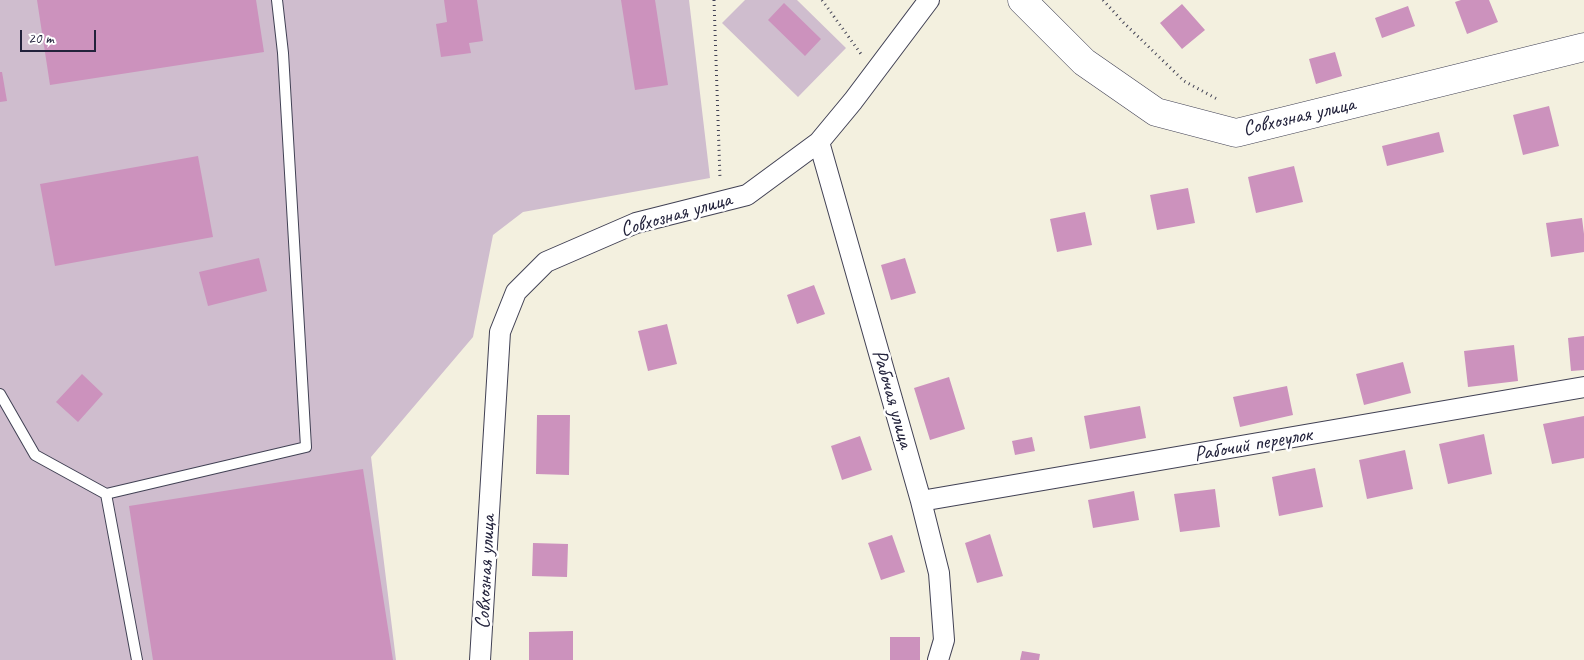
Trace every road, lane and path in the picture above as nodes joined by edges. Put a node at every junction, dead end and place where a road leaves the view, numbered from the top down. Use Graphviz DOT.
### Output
graph roads {
  1 [pos="277,0"];
  2 [pos="714,0"];
  3 [pos="822,0"];
  4 [pos="929,0"];
  5 [pos="1022,0"];
  6 [pos="1103,0"];
  7 [pos="1584,47"];
  8 [pos="874,72"];
  9 [pos="1222,102"];
  10 [pos="819,142"];
  11 [pos="714,204"];
  12 [pos="1584,387"];
  13 [pos="0,394"];
  14 [pos="106,494"];
  15 [pos="921,501"];
  16 [pos="137,660"];
  17 [pos="480,660"];
  18 [pos="938,660"];
  1 -- 14 [label="lane"];
  2 -- 11 [label="path"];
  3 -- 8 [label="path"];
  4 -- 8 [label="street, Совхозная улица"];
  5 -- 7 [label="street, Совхозная улица"];
  6 -- 9 [label="path"];
  8 -- 10 [label="street, Совхозная улица"];
  10 -- 11 [label="street, Совхозная улица"];
  10 -- 15 [label="street, Рабочая улица"];
  11 -- 17 [label="street, Совхозная улица"];
  12 -- 15 [label="street, Рабочий переулок"];
  13 -- 14 [label="lane"];
  14 -- 16 [label="lane"];
  15 -- 18 [label="street, Рабочая улица"];
}
